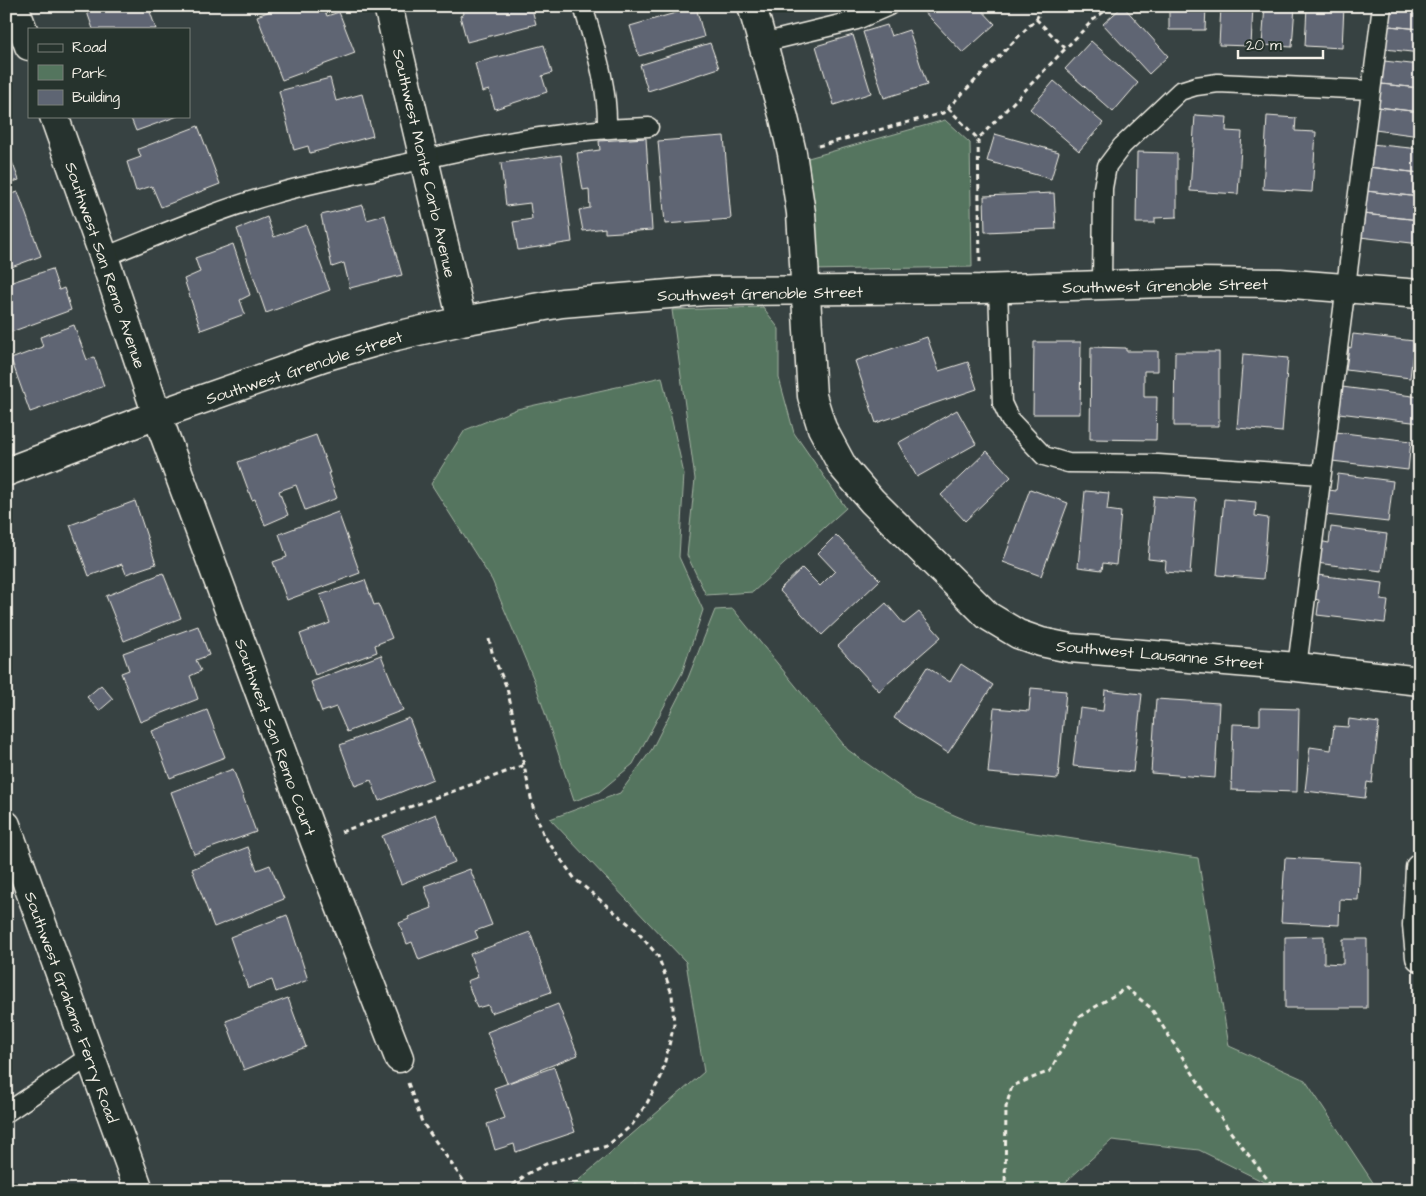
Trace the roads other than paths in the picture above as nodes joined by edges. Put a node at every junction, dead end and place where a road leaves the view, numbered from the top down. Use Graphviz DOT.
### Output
graph roads {
  1 [pos="14,6"];
  2 [pos="388,6"];
  3 [pos="583,6"];
  4 [pos="752,6"];
  5 [pos="889,6"];
  6 [pos="1382,6"];
  7 [pos="28,43"];
  8 [pos="762,43"];
  9 [pos="1371,90"];
  10 [pos="55,118"];
  11 [pos="648,127"];
  12 [pos="607,128"];
  13 [pos="425,158"];
  14 [pos="104,257"];
  15 [pos="1102,285"];
  16 [pos="1346,287"];
  17 [pos="989,288"];
  18 [pos="805,291"];
  19 [pos="1420,294"];
  20 [pos="462,321"];
  21 [pos="157,415"];
  22 [pos="6,472"];
  23 [pos="1321,475"];
  24 [pos="1297,667"];
  25 [pos="1420,681"];
  26 [pos="6,825"];
  27 [pos="1420,868"];
  28 [pos="1420,957"];
  29 [pos="90,1056"];
  30 [pos="399,1058"];
  31 [pos="6,1113"];
  32 [pos="139,1190"];
  1 -- 7 [label="street"];
  2 -- 13 [label="street, Southwest Monte Carlo Avenue"];
  3 -- 12 [label="lane"];
  4 -- 8 [label="street, Southwest Lausanne Street"];
  5 -- 8 [label="lane"];
  6 -- 9 [label="lane"];
  8 -- 18 [label="street, Southwest Lausanne Street"];
  9 -- 15 [label="lane"];
  9 -- 16 [label="lane"];
  10 -- 14 [label="street, Southwest San Remo Avenue"];
  11 -- 12 [label="lane"];
  12 -- 13 [label="lane"];
  13 -- 14 [label="lane"];
  13 -- 20 [label="street, Southwest Monte Carlo Avenue"];
  14 -- 21 [label="street, Southwest San Remo Avenue"];
  15 -- 16 [label="street, Southwest Grenoble Street"];
  15 -- 17 [label="street, Southwest Grenoble Street"];
  16 -- 19 [label="street, Southwest Grenoble Street"];
  16 -- 23 [label="lane"];
  17 -- 18 [label="street, Southwest Grenoble Street"];
  17 -- 23 [label="lane"];
  18 -- 20 [label="street, Southwest Grenoble Street"];
  18 -- 24 [label="street, Southwest Lausanne Street"];
  20 -- 21 [label="street, Southwest Grenoble Street"];
  21 -- 22 [label="street, Southwest Grenoble Street"];
  21 -- 30 [label="street, Southwest San Remo Court"];
  23 -- 24 [label="lane"];
  24 -- 25 [label="street, Southwest Lausanne Street"];
  26 -- 29 [label="street, Southwest Grahams Ferry Road"];
  27 -- 28 [label="street"];
  29 -- 31 [label="lane"];
  29 -- 32 [label="street, Southwest Grahams Ferry Road"];
}
